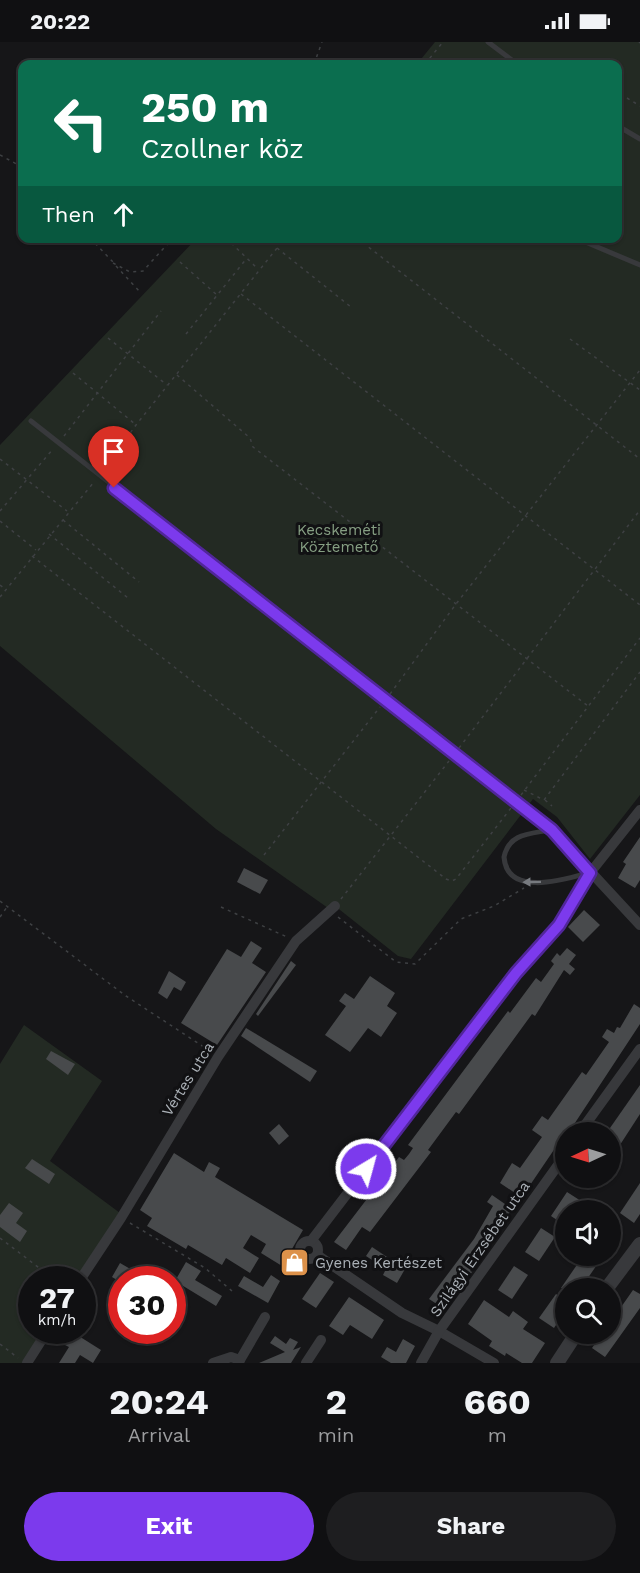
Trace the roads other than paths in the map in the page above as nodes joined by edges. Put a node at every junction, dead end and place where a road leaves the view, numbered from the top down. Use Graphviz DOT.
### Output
graph roads {
  1 [pos="488,42"];
  2 [pos="512,60"];
  3 [pos="622,129"];
  4 [pos="640,140"];
  5 [pos="588,243"];
  6 [pos="640,265"];
  7 [pos="31,421"];
  8 [pos="526,810"];
  9 [pos="640,810"];
  10 [pos="552,830"];
  11 [pos="590,873"];
  12 [pos="335,906"];
  13 [pos="640,926"];
  14 [pos="640,1049"];
  15 [pos="587,1122"];
  16 [pos="555,1169"];
  17 [pos="311,1241"];
  18 [pos="640,1244"];
  19 [pos="317,1255"];
  20 [pos="89,1266"];
  21 [pos="614,1278"];
  22 [pos="265,1317"];
  23 [pos="440,1331"];
  24 [pos="321,1340"];
  25 [pos="39,1344"];
  26 [pos="569,1344"];
  27 [pos="487,1361"];
  28 [pos="240,1362"];
  29 [pos="26,1363"];
  30 [pos="213,1363"];
  31 [pos="306,1363"];
  32 [pos="421,1363"];
  33 [pos="557,1363"];
  1 -- 2 [label="lane"];
  3 -- 4 [label="lane"];
  5 -- 6 [label="lane"];
  7 -- 8 [label="lane"];
  8 -- 10 [label="street"];
  9 -- 11 [label="street"];
  10 -- 11 [label="street"];
  11 -- 10 [label="lane, one-way"];
  11 -- 13 [label="street"];
  11 -- 17 [label="street"];
  12 -- 20 [label="street, Vértes utca"];
  14 -- 15 [label="street"];
  16 -- 23 [label="street, Szilágyi Erzsébet utca"];
  17 -- 19 [label="street"];
  17 -- 19 [label="street"];
  18 -- 21 [label="street"];
  19 -- 23 [label="street"];
  22 -- 28 [label="street"];
  23 -- 27 [label="street"];
  23 -- 32 [label="street, Szilágyi Erzsébet utca"];
  24 -- 31 [label="street"];
  25 -- 29 [label="street"];
  26 -- 33 [label="street"];
  28 -- 30 [label="street"];
}
